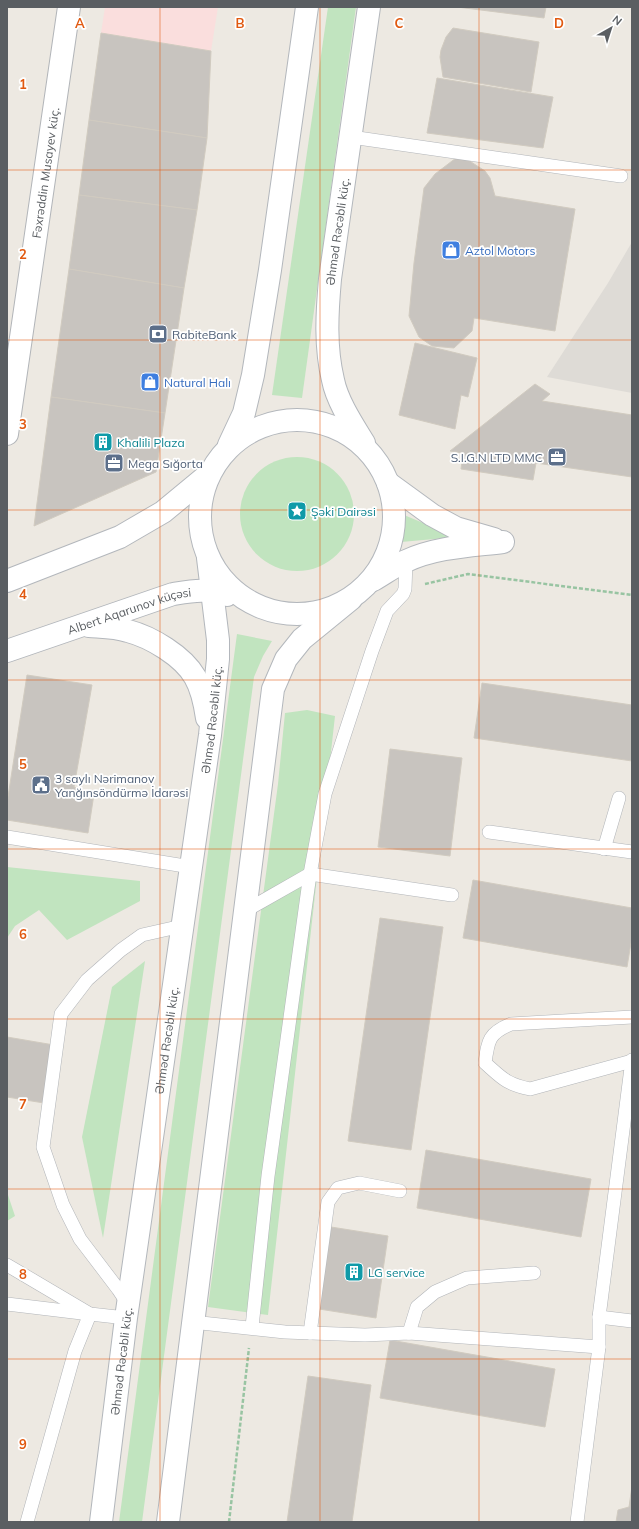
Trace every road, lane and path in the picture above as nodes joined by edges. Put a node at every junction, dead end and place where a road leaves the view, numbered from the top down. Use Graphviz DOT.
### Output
graph roads {
  1 [pos="69,7"];
  2 [pos="307,7"];
  3 [pos="369,7"];
  4 [pos="351,137"];
  5 [pos="621,176"];
  6 [pos="7,434"];
  7 [pos="228,448"];
  8 [pos="367,450"];
  9 [pos="209,474"];
  10 [pos="388,483"];
  11 [pos="208,558"];
  12 [pos="406,561"];
  13 [pos="7,581"];
  14 [pos="371,581"];
  15 [pos="213,591"];
  16 [pos="403,594"];
  17 [pos="632,595"];
  18 [pos="351,599"];
  19 [pos="252,604"];
  20 [pos="80,626"];
  21 [pos="7,651"];
  22 [pos="210,735"];
  23 [pos="619,798"];
  24 [pos="489,832"];
  25 [pos="7,837"];
  26 [pos="604,849"];
  27 [pos="632,852"];
  28 [pos="191,867"];
  29 [pos="310,874"];
  30 [pos="452,895"];
  31 [pos="245,911"];
  32 [pos="182,926"];
  33 [pos="632,1017"];
  34 [pos="632,1060"];
  35 [pos="400,1191"];
  36 [pos="7,1265"];
  37 [pos="534,1273"];
  38 [pos="7,1304"];
  39 [pos="127,1312"];
  40 [pos="90,1314"];
  41 [pos="599,1317"];
  42 [pos="632,1321"];
  43 [pos="192,1322"];
  44 [pos="252,1328"];
  45 [pos="310,1333"];
  46 [pos="409,1333"];
  47 [pos="599,1347"];
  48 [pos="27,1522"];
  49 [pos="101,1522"];
  50 [pos="168,1522"];
  51 [pos="229,1522"];
  52 [pos="577,1522"];
  1 -- 6 [label="main road, Fəxrəddin Musayev küç."];
  2 -- 7 [label="main road"];
  3 -- 4 [label="main road, Əhməd Rəcəbli küç."];
  4 -- 5 [label="lane"];
  4 -- 8 [label="main road, Əhməd Rəcəbli küç."];
  7 -- 8 [label="main road"];
  7 -- 9 [label="main road"];
  8 -- 10 [label="main road"];
  9 -- 11 [label="main road"];
  9 -- 13 [label="main road"];
  10 -- 12 [label="main road"];
  10 -- 14 [label="main road"];
  11 -- 15 [label="main road, Əhməd Rəcəbli küç."];
  11 -- 19 [label="main road"];
  12 -- 14 [label="main road"];
  12 -- 16 [label="lane"];
  14 -- 18 [label="main road"];
  15 -- 19 [label="main road, Albert Aqarunov küçəsi"];
  15 -- 20 [label="main road, Albert Aqarunov küçəsi"];
  15 -- 22 [label="main road, Əhməd Rəcəbli küç."];
  16 -- 17 [label="path"];
  16 -- 29 [label="lane"];
  18 -- 19 [label="main road"];
  18 -- 31 [label="main road"];
  20 -- 21 [label="main road, Albert Aqarunov küçəsi"];
  20 -- 22 [label="main road"];
  22 -- 28 [label="main road, Əhməd Rəcəbli küç."];
  23 -- 26 [label="lane"];
  24 -- 26 [label="lane"];
  25 -- 28 [label="lane"];
  26 -- 27 [label="lane"];
  28 -- 32 [label="main road, Əhməd Rəcəbli küç."];
  29 -- 30 [label="lane"];
  29 -- 31 [label="lane"];
  29 -- 44 [label="lane"];
  31 -- 43 [label="main road"];
  32 -- 39 [label="main road, Əhməd Rəcəbli küç."];
  32 -- 39 [label="lane"];
  33 -- 34 [label="lane"];
  34 -- 41 [label="lane"];
  35 -- 45 [label="lane"];
  36 -- 40 [label="lane"];
  37 -- 46 [label="lane"];
  38 -- 40 [label="lane"];
  39 -- 40 [label="lane"];
  39 -- 49 [label="main road, Əhməd Rəcəbli küç."];
  40 -- 48 [label="lane"];
  41 -- 42 [label="lane"];
  41 -- 47 [label="lane"];
  43 -- 44 [label="lane"];
  43 -- 50 [label="main road"];
  44 -- 45 [label="lane"];
  44 -- 51 [label="path"];
  45 -- 46 [label="lane"];
  46 -- 47 [label="lane"];
  47 -- 52 [label="lane"];
}
